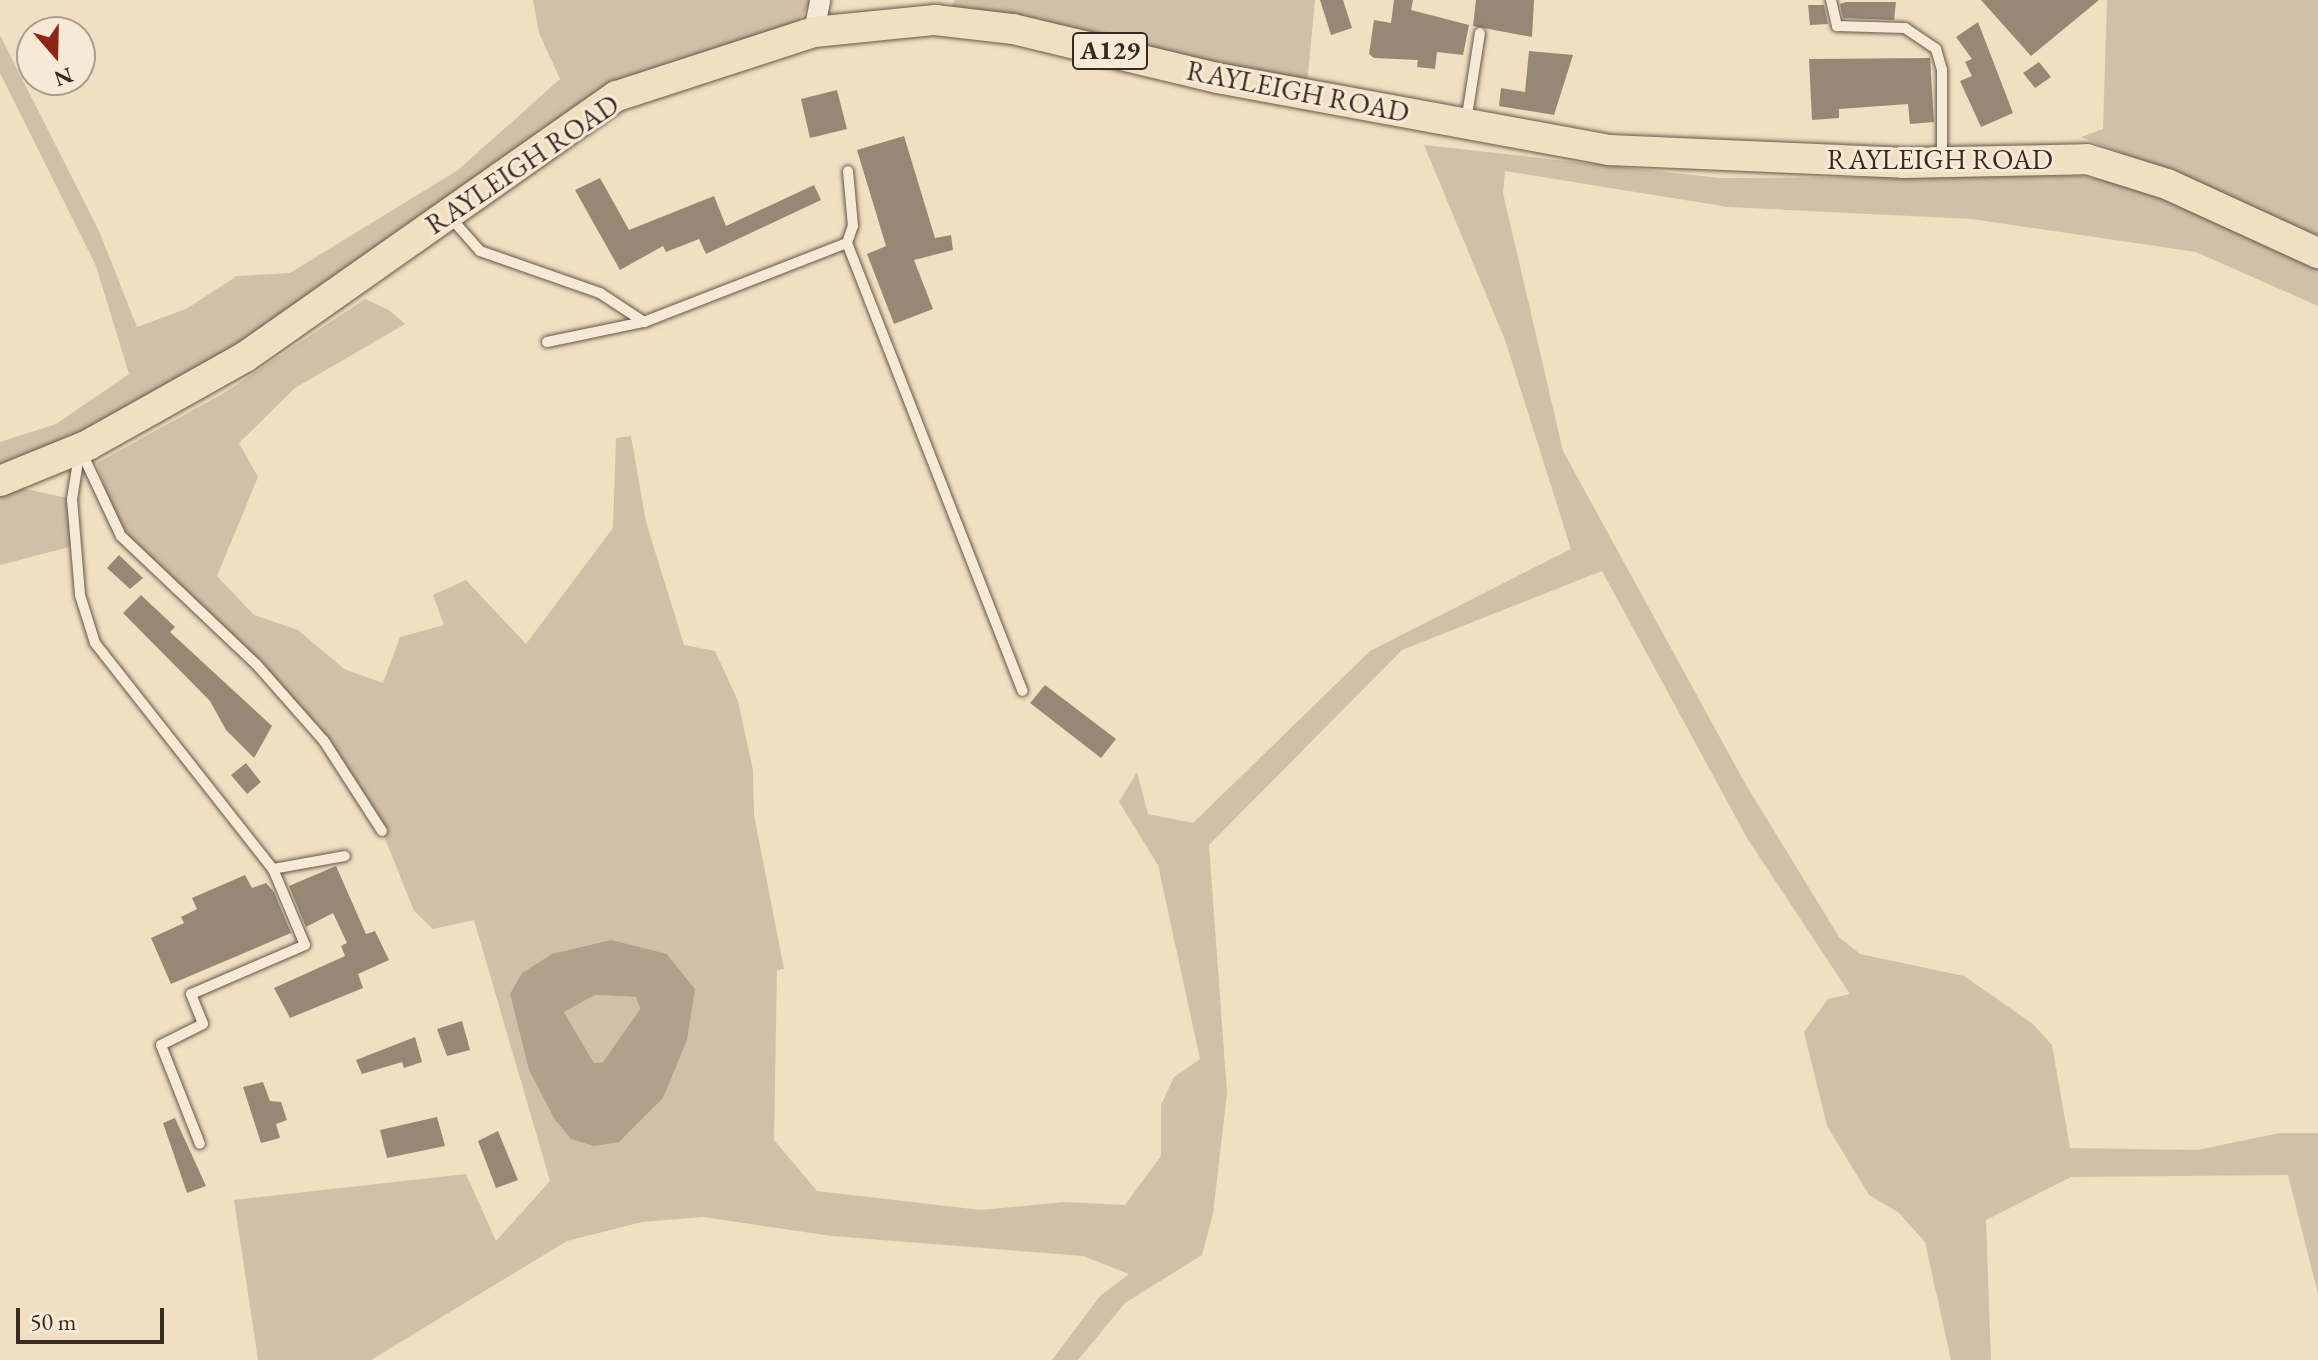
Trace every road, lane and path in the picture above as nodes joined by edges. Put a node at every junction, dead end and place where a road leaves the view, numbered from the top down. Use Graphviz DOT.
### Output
graph roads {
  1 [pos="820,0"];
  2 [pos="1831,0"];
  3 [pos="814,32"];
  4 [pos="1480,33"];
  5 [pos="1466,124"];
  6 [pos="1942,162"];
  7 [pos="848,171"];
  8 [pos="447,213"];
  9 [pos="847,243"];
  10 [pos="2318,253"];
  11 [pos="644,322"];
  12 [pos="547,342"];
  13 [pos="80,449"];
  14 [pos="0,481"];
  15 [pos="1023,691"];
  16 [pos="382,831"];
  17 [pos="345,856"];
  18 [pos="273,869"];
  19 [pos="200,1144"];
  1 -- 3 [label="street"];
  2 -- 6 [label="lane"];
  3 -- 5 [label="main road, RAYLEIGH ROAD / A129"];
  3 -- 8 [label="main road, RAYLEIGH ROAD / A129"];
  4 -- 5 [label="lane"];
  5 -- 6 [label="main road, RAYLEIGH ROAD / A129"];
  6 -- 10 [label="main road, RAYLEIGH ROAD / A129"];
  7 -- 9 [label="lane"];
  8 -- 11 [label="lane"];
  8 -- 13 [label="main road, RAYLEIGH ROAD / A129"];
  9 -- 11 [label="lane"];
  9 -- 15 [label="lane"];
  11 -- 12 [label="lane"];
  13 -- 14 [label="main road, RAYLEIGH ROAD / A129"];
  13 -- 16 [label="lane"];
  13 -- 18 [label="lane"];
  17 -- 18 [label="lane"];
  18 -- 19 [label="lane"];
}
